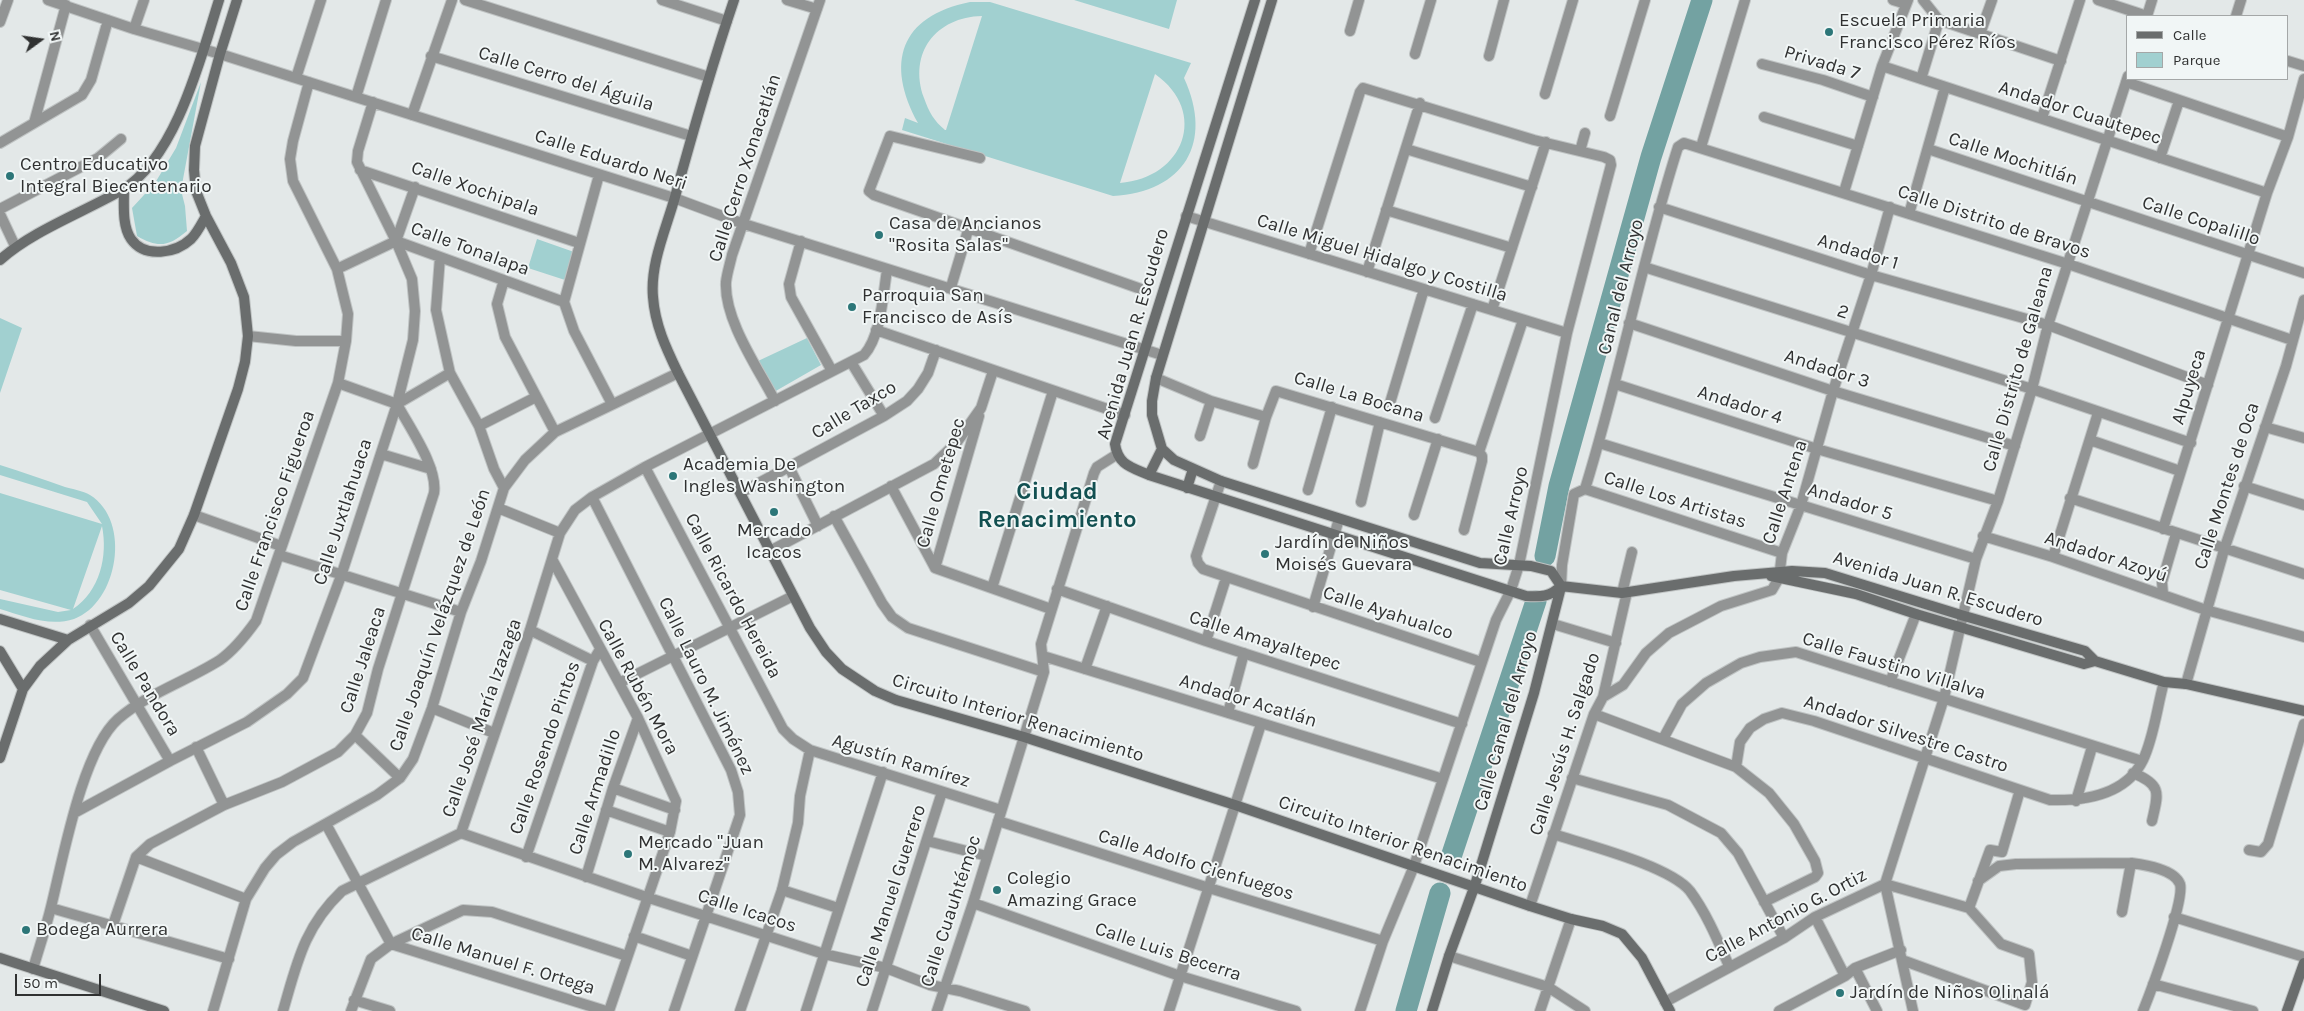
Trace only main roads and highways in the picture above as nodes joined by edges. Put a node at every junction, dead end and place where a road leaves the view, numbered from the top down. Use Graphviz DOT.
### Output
graph roads {
  1 [pos="219,0"];
  2 [pos="237,0"];
  3 [pos="734,0"];
  4 [pos="1255,0"];
  5 [pos="1272,0"];
  6 [pos="1244,32"];
  7 [pos="1260,37"];
  8 [pos="1207,149"];
  9 [pos="1223,156"];
  10 [pos="124,189"];
  11 [pos="206,216"];
  12 [pos="0,260"];
  13 [pos="1162,449"];
  14 [pos="1193,469"];
  15 [pos="1149,475"];
  16 [pos="1187,488"];
  17 [pos="1780,575"];
  18 [pos="1561,586"];
  19 [pos="0,619"];
  20 [pos="68,640"];
  21 [pos="0,651"];
  22 [pos="2095,661"];
  23 [pos="23,689"];
  24 [pos="2304,711"];
  25 [pos="0,758"];
  26 [pos="1475,885"];
  27 [pos="0,958"];
  28 [pos="2304,963"];
  29 [pos="1667,1006"];
  30 [pos="164,1011"];
  31 [pos="1432,1011"];
  32 [pos="2287,1011"];
  1 -- 10 [label="main road"];
  2 -- 11 [label="main road"];
  3 -- 26 [label="main road, Circuito Interior Renacimiento"];
  4 -- 6 [label="main road, Avenida Juan R. Escudero"];
  5 -- 7 [label="main road, Avenida Juan R. Escudero"];
  6 -- 7 [label="main road"];
  6 -- 8 [label="main road, Avenida Juan R. Escudero"];
  7 -- 9 [label="main road, Avenida Juan R. Escudero"];
  8 -- 9 [label="main road"];
  8 -- 15 [label="main road, Avenida Juan R. Escudero"];
  9 -- 13 [label="main road, Avenida Juan R. Escudero"];
  10 -- 11 [label="main road"];
  10 -- 12 [label="main road"];
  11 -- 20 [label="main road"];
  13 -- 14 [label="main road"];
  13 -- 15 [label="main road"];
  14 -- 16 [label="main road"];
  14 -- 18 [label="main road"];
  15 -- 16 [label="main road, Avenida Juan R. Escudero"];
  16 -- 18 [label="main road, Avenida Juan R. Escudero"];
  17 -- 18 [label="main road, Avenida Juan R. Escudero"];
  17 -- 22 [label="main road, Avenida Juan R. Escudero"];
  17 -- 22 [label="main road, Avenida Juan R. Escudero"];
  18 -- 26 [label="main road, Calle Canal del Arroyo"];
  19 -- 20 [label="main road"];
  20 -- 23 [label="main road"];
  21 -- 23 [label="main road"];
  22 -- 24 [label="main road, Avenida Juan R. Escudero"];
  23 -- 25 [label="main road"];
  26 -- 29 [label="main road, Circuito Interior Renacimiento"];
  26 -- 31 [label="main road, Calle Canal del Arroyo"];
  27 -- 30 [label="main road"];
  28 -- 32 [label="main road"];
}
